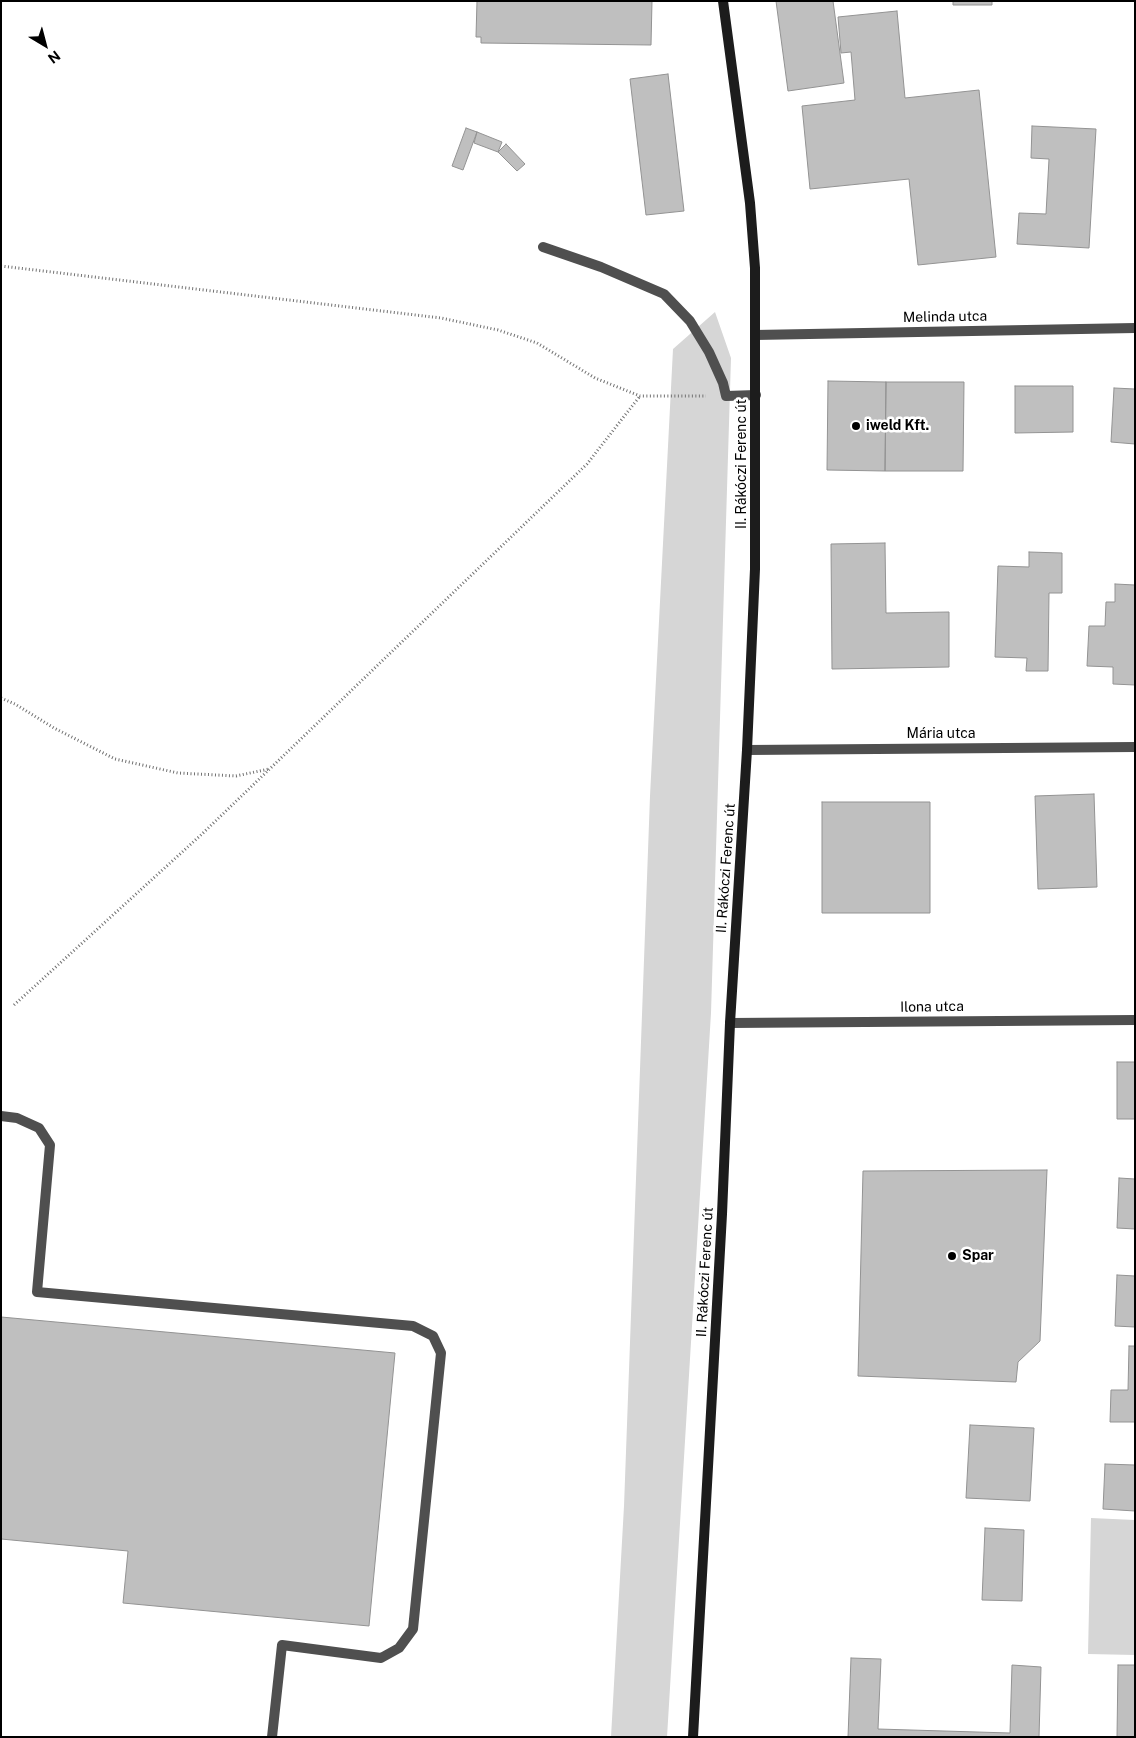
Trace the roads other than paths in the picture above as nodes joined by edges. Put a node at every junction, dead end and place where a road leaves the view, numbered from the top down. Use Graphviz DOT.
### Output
graph roads {
  1 [pos="723,1"];
  2 [pos="543,247"];
  3 [pos="1135,328"];
  4 [pos="755,334"];
  5 [pos="756,395"];
  6 [pos="1135,748"];
  7 [pos="747,750"];
  8 [pos="1135,1020"];
  9 [pos="730,1023"];
  10 [pos="1,1116"];
  11 [pos="272,1737"];
  12 [pos="693,1737"];
  1 -- 4 [label="main road, II. Rákóczi Ferenc út"];
  2 -- 5 [label="street"];
  3 -- 4 [label="street, Melinda utca"];
  4 -- 5 [label="main road, II. Rákóczi Ferenc út"];
  5 -- 7 [label="main road, II. Rákóczi Ferenc út"];
  6 -- 7 [label="street, Mária utca"];
  7 -- 9 [label="main road, II. Rákóczi Ferenc út"];
  8 -- 9 [label="street, Ilona utca"];
  9 -- 12 [label="main road, II. Rákóczi Ferenc út"];
  10 -- 11 [label="street"];
}
